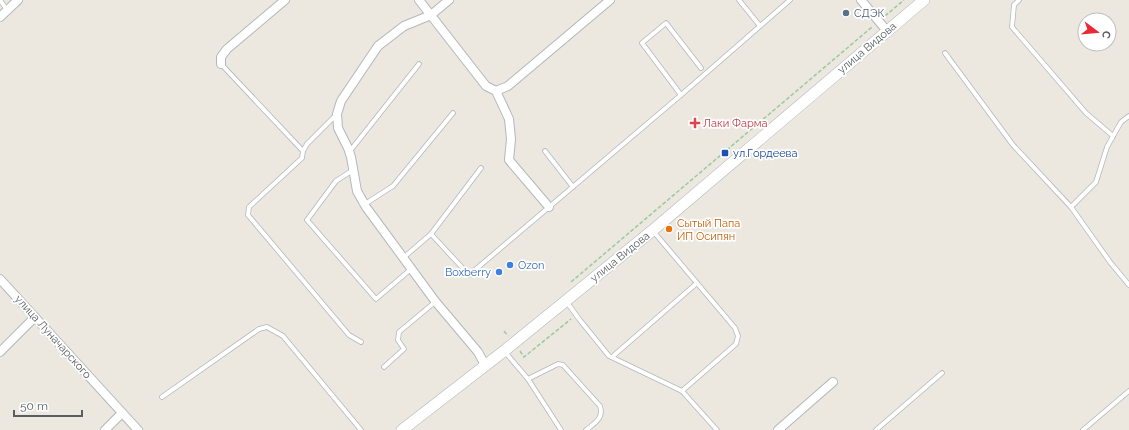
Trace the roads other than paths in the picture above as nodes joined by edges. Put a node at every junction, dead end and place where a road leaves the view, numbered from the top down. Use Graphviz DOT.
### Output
graph roads {
  1 [pos="0,0"];
  2 [pos="18,0"];
  3 [pos="285,0"];
  4 [pos="419,0"];
  5 [pos="449,0"];
  6 [pos="610,0"];
  7 [pos="739,0"];
  8 [pos="790,0"];
  9 [pos="861,0"];
  10 [pos="924,0"];
  11 [pos="1019,0"];
  12 [pos="8,10"];
  13 [pos="431,15"];
  14 [pos="0,17"];
  15 [pos="760,26"];
  16 [pos="887,31"];
  17 [pos="945,53"];
  18 [pos="221,64"];
  19 [pos="419,64"];
  20 [pos="701,68"];
  21 [pos="496,91"];
  22 [pos="681,95"];
  23 [pos="453,113"];
  24 [pos="336,114"];
  25 [pos="1129,116"];
  26 [pos="1113,136"];
  27 [pos="303,151"];
  28 [pos="349,151"];
  29 [pos="545,151"];
  30 [pos="481,168"];
  31 [pos="353,170"];
  32 [pos="573,187"];
  33 [pos="364,205"];
  34 [pos="549,207"];
  35 [pos="1071,207"];
  36 [pos="653,230"];
  37 [pos="431,234"];
  38 [pos="403,258"];
  39 [pos="411,269"];
  40 [pos="0,279"];
  41 [pos="697,282"];
  42 [pos="1129,285"];
  43 [pos="435,301"];
  44 [pos="566,301"];
  45 [pos="35,317"];
  46 [pos="360,342"];
  47 [pos="504,351"];
  48 [pos="0,352"];
  49 [pos="612,357"];
  50 [pos="485,365"];
  51 [pos="384,367"];
  52 [pos="942,373"];
  53 [pos="528,379"];
  54 [pos="833,382"];
  55 [pos="682,391"];
  56 [pos="1129,391"];
  57 [pos="162,397"];
  58 [pos="122,413"];
  59 [pos="105,430"];
  60 [pos="138,430"];
  61 [pos="362,430"];
  62 [pos="402,430"];
  63 [pos="561,430"];
  64 [pos="586,430"];
  65 [pos="716,430"];
  66 [pos="778,430"];
  67 [pos="876,430"];
  68 [pos="1083,430"];
  1 -- 12 [label="lane"];
  2 -- 12 [label="street"];
  3 -- 18 [label="street"];
  4 -- 13 [label="street"];
  5 -- 13 [label="street"];
  6 -- 21 [label="street"];
  7 -- 15 [label="lane"];
  8 -- 15 [label="lane"];
  9 -- 16 [label="street"];
  10 -- 16 [label="street, улица Видова"];
  11 -- 26 [label="lane"];
  12 -- 14 [label="street"];
  13 -- 21 [label="street"];
  13 -- 24 [label="street"];
  15 -- 22 [label="lane"];
  16 -- 36 [label="street, улица Видова"];
  17 -- 35 [label="lane"];
  18 -- 27 [label="lane"];
  19 -- 28 [label="lane"];
  20 -- 22 [label="lane"];
  21 -- 34 [label="street"];
  22 -- 32 [label="lane"];
  23 -- 33 [label="lane"];
  24 -- 27 [label="lane"];
  24 -- 28 [label="street"];
  25 -- 26 [label="lane"];
  26 -- 35 [label="lane"];
  27 -- 46 [label="lane"];
  28 -- 31 [label="street"];
  29 -- 32 [label="lane"];
  30 -- 37 [label="lane"];
  31 -- 33 [label="street"];
  31 -- 39 [label="lane"];
  32 -- 34 [label="lane"];
  33 -- 38 [label="street"];
  34 -- 37 [label="lane"];
  35 -- 42 [label="lane"];
  36 -- 41 [label="lane"];
  36 -- 44 [label="street, улица Видова"];
  37 -- 38 [label="lane"];
  38 -- 39 [label="street"];
  39 -- 43 [label="street"];
  40 -- 45 [label="street, улица Луначарского"];
  41 -- 49 [label="lane"];
  41 -- 55 [label="lane"];
  43 -- 50 [label="street"];
  43 -- 51 [label="lane"];
  44 -- 47 [label="street, улица Видова"];
  44 -- 49 [label="lane"];
  45 -- 48 [label="street"];
  45 -- 58 [label="street, улица Луначарского"];
  47 -- 50 [label="street, улица Видова"];
  47 -- 53 [label="lane"];
  49 -- 55 [label="lane"];
  50 -- 62 [label="street, улица Видова"];
  52 -- 67 [label="lane"];
  53 -- 63 [label="lane"];
  53 -- 64 [label="lane"];
  54 -- 66 [label="street"];
  55 -- 65 [label="lane"];
  56 -- 68 [label="lane"];
  57 -- 61 [label="lane"];
  58 -- 59 [label="street"];
  58 -- 60 [label="street, улица Луначарского"];
}
